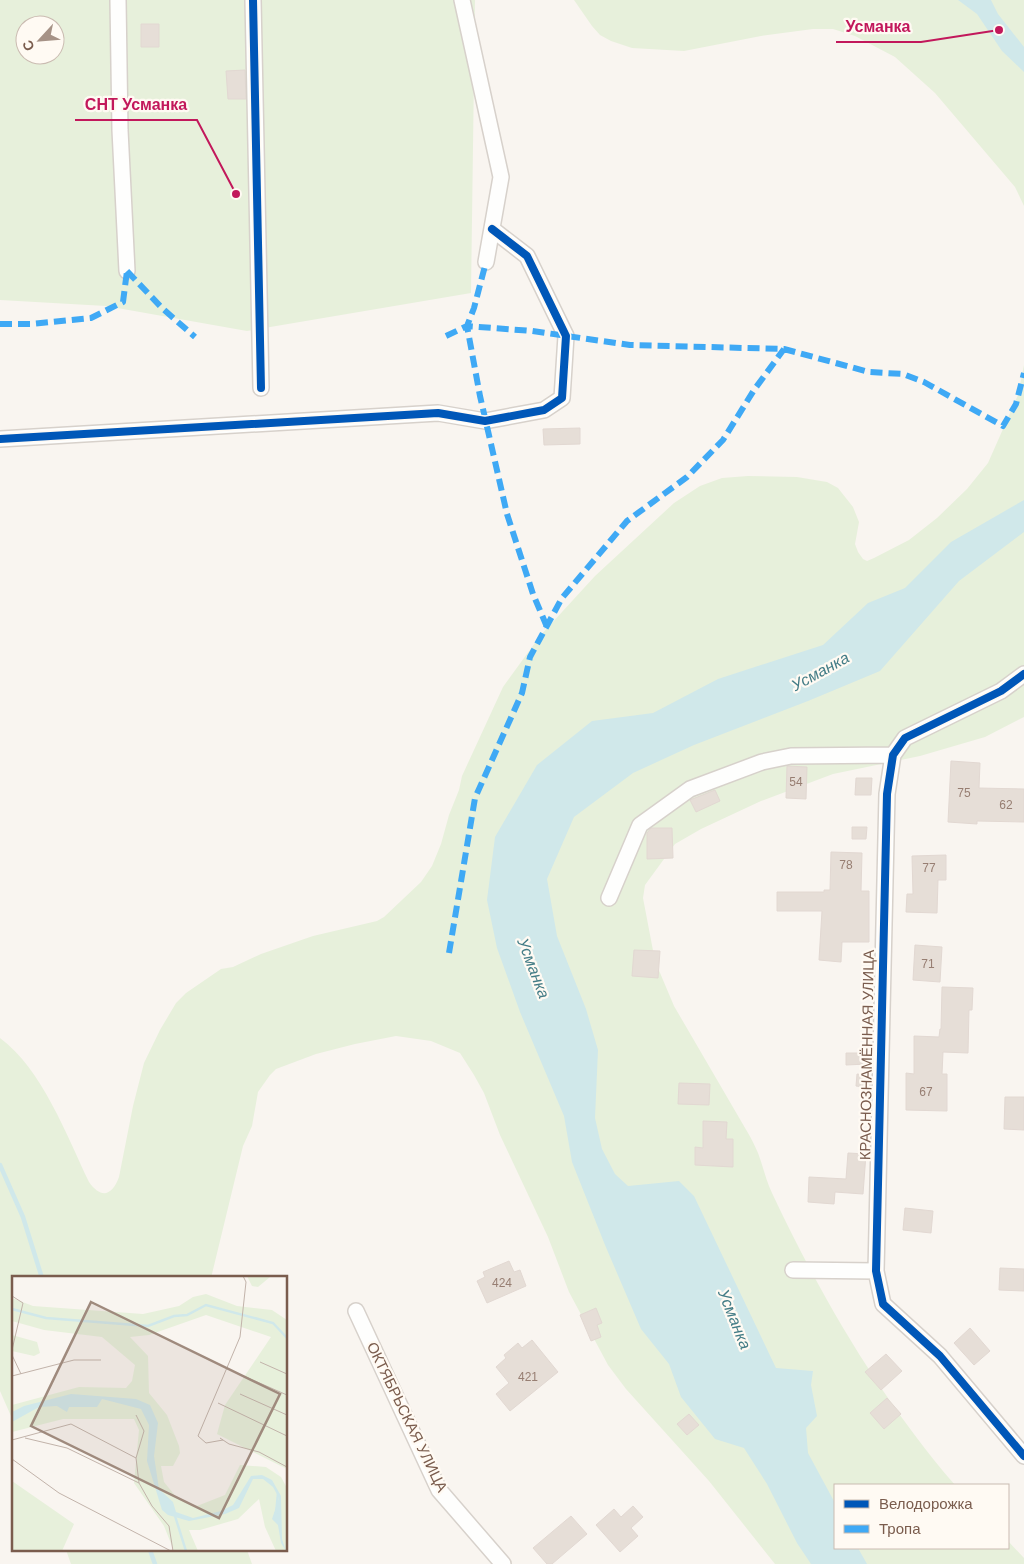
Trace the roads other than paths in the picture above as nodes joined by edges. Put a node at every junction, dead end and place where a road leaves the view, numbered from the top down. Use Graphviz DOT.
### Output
graph roads {
  1 [pos="118,0"];
  2 [pos="253,0"];
  3 [pos="462,0"];
  4 [pos="492,228"];
  5 [pos="486,262"];
  6 [pos="127,271"];
  7 [pos="261,388"];
  8 [pos="0,439"];
  9 [pos="1024,674"];
  10 [pos="893,755"];
  11 [pos="610,898"];
  12 [pos="793,1270"];
  13 [pos="876,1271"];
  14 [pos="356,1311"];
  15 [pos="1024,1456"];
  16 [pos="503,1564"];
  1 -- 6 [label="street"];
  2 -- 7 [label="street"];
  3 -- 4 [label="street"];
  4 -- 5 [label="street"];
  4 -- 8 [label="street"];
  9 -- 10 [label="street"];
  10 -- 11 [label="street"];
  10 -- 13 [label="street, КРАСНОЗНАМЁННАЯ УЛИЦА"];
  12 -- 13 [label="street"];
  13 -- 15 [label="street, КРАСНОЗНАМЁННАЯ УЛИЦА"];
  14 -- 16 [label="street, ОКТЯБРЬСКАЯ УЛИЦА"];
}
